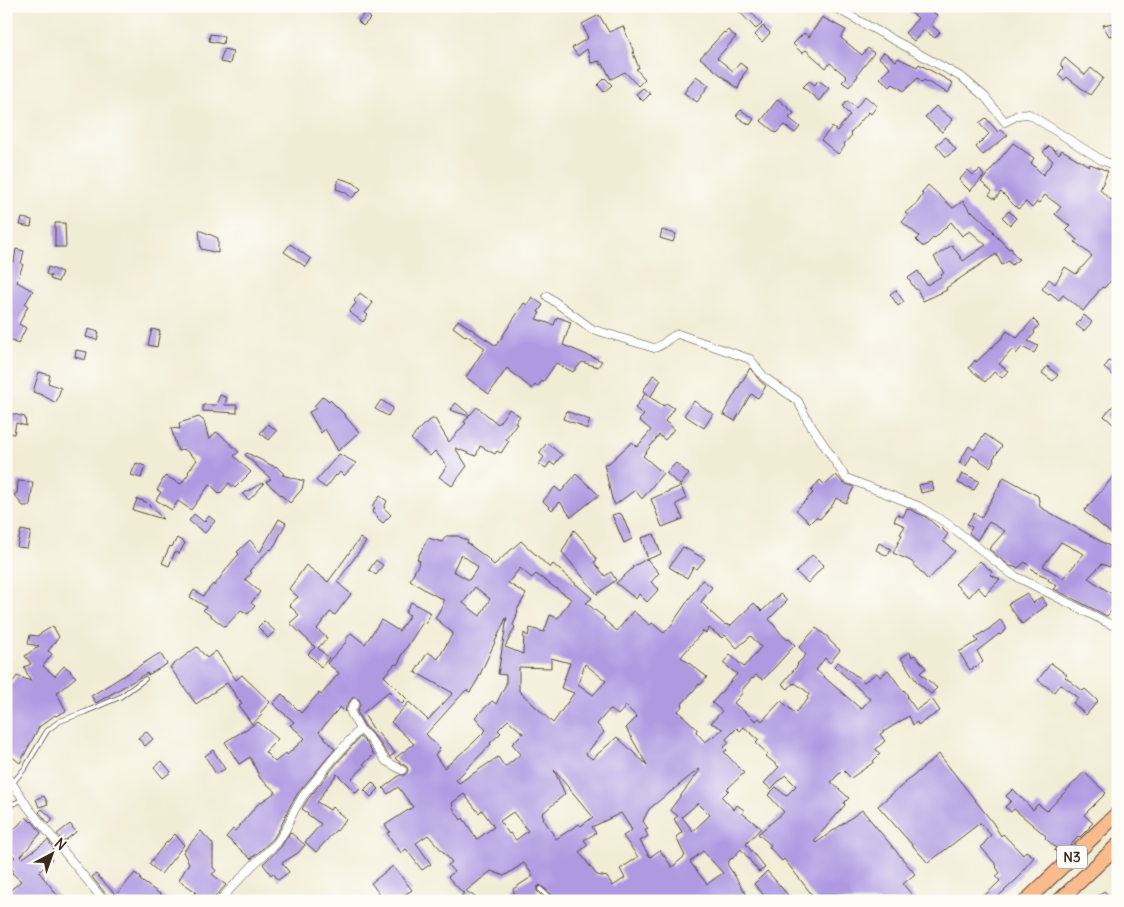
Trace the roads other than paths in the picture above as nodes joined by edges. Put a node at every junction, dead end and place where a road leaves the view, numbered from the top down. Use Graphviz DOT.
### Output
graph roads {
  1 [pos="832,6"];
  2 [pos="1118,166"];
  3 [pos="547,296"];
  4 [pos="1118,628"];
  5 [pos="145,679"];
  6 [pos="355,703"];
  7 [pos="360,729"];
  8 [pos="402,770"];
  9 [pos="6,775"];
  10 [pos="12,784"];
  11 [pos="24,800"];
  12 [pos="6,808"];
  13 [pos="1118,813"];
  14 [pos="1118,844"];
  15 [pos="540,889"];
  16 [pos="104,901"];
  17 [pos="219,901"];
  18 [pos="554,901"];
  19 [pos="1026,901"];
  20 [pos="1059,901"];
  1 -- 2 [label="street"];
  3 -- 4 [label="street"];
  5 -- 10 [label="lane"];
  6 -- 7 [label="street"];
  7 -- 8 [label="street"];
  7 -- 17 [label="street"];
  9 -- 10 [label="street"];
  10 -- 11 [label="street"];
  11 -- 12 [label="lane"];
  11 -- 16 [label="street"];
  13 -- 19 [label="highway, N3"];
  14 -- 20 [label="highway, N3"];
  15 -- 18 [label="lane"];
}
